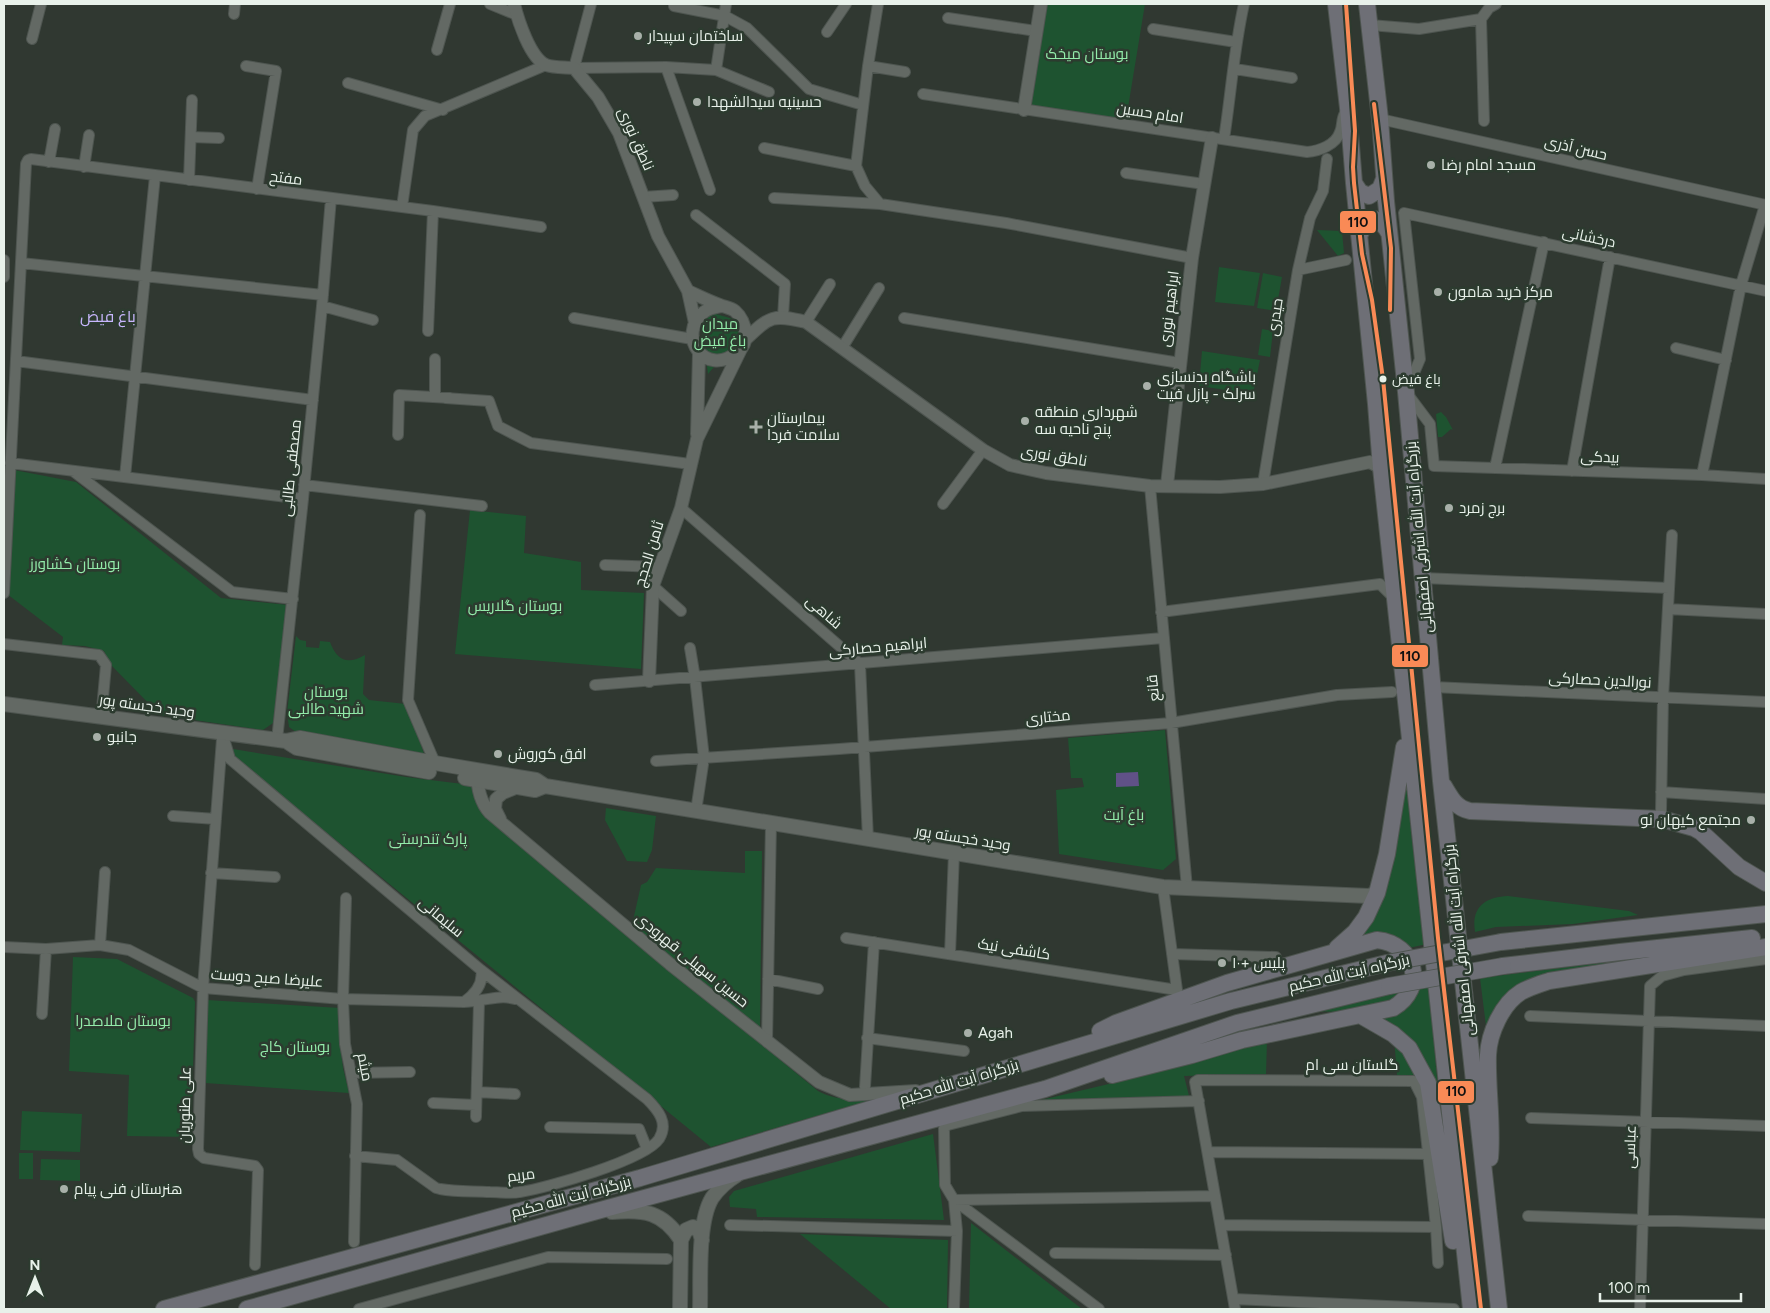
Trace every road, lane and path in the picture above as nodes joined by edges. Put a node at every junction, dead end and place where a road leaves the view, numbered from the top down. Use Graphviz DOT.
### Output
graph roads {
  1 [pos="41,4"];
  2 [pos="450,4"];
  3 [pos="490,4"];
  4 [pos="591,4"];
  5 [pos="726,4"];
  6 [pos="846,4"];
  7 [pos="878,4"];
  8 [pos="1040,4"];
  9 [pos="1244,4"];
  10 [pos="1336,4"];
  11 [pos="1368,4"];
  12 [pos="1496,4"];
  13 [pos="674,6"];
  14 [pos="515,9"];
  15 [pos="725,16"];
  16 [pos="948,18"];
  17 [pos="1481,19"];
  18 [pos="1370,26"];
  19 [pos="1153,29"];
  20 [pos="1036,31"];
  21 [pos="827,32"];
  22 [pos="32,39"];
  23 [pos="1236,42"];
  24 [pos="437,50"];
  25 [pos="546,64"];
  26 [pos="246,66"];
  27 [pos="666,66"];
  28 [pos="868,66"];
  29 [pos="574,68"];
  30 [pos="1234,69"];
  31 [pos="716,70"];
  32 [pos="905,72"];
  33 [pos="1292,78"];
  34 [pos="348,83"];
  35 [pos="769,92"];
  36 [pos="923,94"];
  37 [pos="192,100"];
  38 [pos="863,105"];
  39 [pos="1348,108"];
  40 [pos="442,110"];
  41 [pos="1024,110"];
  42 [pos="1380,119"];
  43 [pos="1484,121"];
  44 [pos="55,129"];
  45 [pos="89,135"];
  46 [pos="191,137"];
  47 [pos="219,138"];
  48 [pos="1218,139"];
  49 [pos="764,148"];
  50 [pos="1327,159"];
  51 [pos="49,162"];
  52 [pos="84,166"];
  53 [pos="856,166"];
  54 [pos="1126,173"];
  55 [pos="155,176"];
  56 [pos="1384,178"];
  57 [pos="189,180"];
  58 [pos="1354,183"];
  59 [pos="1204,184"];
  60 [pos="257,189"];
  61 [pos="710,190"];
  62 [pos="673,195"];
  63 [pos="643,197"];
  64 [pos="331,198"];
  65 [pos="774,198"];
  66 [pos="880,204"];
  67 [pos="1766,205"];
  68 [pos="402,207"];
  69 [pos="433,211"];
  70 [pos="696,215"];
  71 [pos="541,227"];
  72 [pos="1389,233"];
  73 [pos="1360,234"];
  74 [pos="1544,242"];
  75 [pos="1610,257"];
  76 [pos="1192,258"];
  77 [pos="4,260"];
  78 [pos="1346,260"];
  79 [pos="22,264"];
  80 [pos="1298,270"];
  81 [pos="145,275"];
  82 [pos="4,277"];
  83 [pos="830,284"];
  84 [pos="1741,285"];
  85 [pos="879,288"];
  86 [pos="1766,291"];
  87 [pos="688,292"];
  88 [pos="323,295"];
  89 [pos="322,306"];
  90 [pos="728,308"];
  91 [pos="783,317"];
  92 [pos="574,318"];
  93 [pos="904,318"];
  94 [pos="372,320"];
  95 [pos="764,322"];
  96 [pos="806,322"];
  97 [pos="695,323"];
  98 [pos="428,331"];
  99 [pos="692,339"];
  100 [pos="743,344"];
  101 [pos="842,348"];
  102 [pos="1676,348"];
  103 [pos="700,353"];
  104 [pos="435,359"];
  105 [pos="1726,360"];
  106 [pos="16,361"];
  107 [pos="1180,362"];
  108 [pos="135,377"];
  109 [pos="1406,392"];
  110 [pos="443,398"];
  111 [pos="313,400"];
  112 [pos="8,427"];
  113 [pos="398,435"];
  114 [pos="697,439"];
  115 [pos="983,450"];
  116 [pos="10,463"];
  117 [pos="690,464"];
  118 [pos="1381,468"];
  119 [pos="1495,468"];
  120 [pos="72,470"];
  121 [pos="1572,471"];
  122 [pos="1702,475"];
  123 [pos="125,477"];
  124 [pos="1766,479"];
  125 [pos="1263,484"];
  126 [pos="304,485"];
  127 [pos="1167,485"];
  128 [pos="1150,486"];
  129 [pos="303,499"];
  130 [pos="943,504"];
  131 [pos="482,506"];
  132 [pos="681,508"];
  133 [pos="420,515"];
  134 [pos="1672,535"];
  135 [pos="605,565"];
  136 [pos="659,567"];
  137 [pos="1423,578"];
  138 [pos="652,586"];
  139 [pos="1669,588"];
  140 [pos="4,593"];
  141 [pos="1396,599"];
  142 [pos="293,600"];
  143 [pos="1668,609"];
  144 [pos="681,611"];
  145 [pos="1161,612"];
  146 [pos="1766,614"];
  147 [pos="1163,638"];
  148 [pos="4,644"];
  149 [pos="690,648"];
  150 [pos="860,664"];
  151 [pos="695,678"];
  152 [pos="649,681"];
  153 [pos="595,685"];
  154 [pos="1433,687"];
  155 [pos="1392,692"];
  156 [pos="1663,698"];
  157 [pos="1766,702"];
  158 [pos="4,704"];
  159 [pos="102,709"];
  160 [pos="1171,723"];
  161 [pos="1408,726"];
  162 [pos="222,732"];
  163 [pos="282,740"];
  164 [pos="864,747"];
  165 [pos="704,758"];
  166 [pos="656,761"];
  167 [pos="435,763"];
  168 [pos="477,775"];
  169 [pos="1441,781"];
  170 [pos="545,786"];
  171 [pos="518,787"];
  172 [pos="1662,792"];
  173 [pos="1766,799"];
  174 [pos="696,811"];
  175 [pos="1661,812"];
  176 [pos="173,816"];
  177 [pos="216,819"];
  178 [pos="771,823"];
  179 [pos="503,824"];
  180 [pos="868,839"];
  181 [pos="954,853"];
  182 [pos="105,872"];
  183 [pos="212,873"];
  184 [pos="275,876"];
  185 [pos="1766,883"];
  186 [pos="1163,887"];
  187 [pos="1187,888"];
  188 [pos="1377,893"];
  189 [pos="346,898"];
  190 [pos="1766,914"];
  191 [pos="1766,937"];
  192 [pos="846,938"];
  193 [pos="874,942"];
  194 [pos="100,945"];
  195 [pos="4,947"];
  196 [pos="1766,947"];
  197 [pos="46,948"];
  198 [pos="1332,953"];
  199 [pos="950,954"];
  200 [pos="1172,954"];
  201 [pos="1276,957"];
  202 [pos="1766,959"];
  203 [pos="481,970"];
  204 [pos="768,979"];
  205 [pos="203,988"];
  206 [pos="818,989"];
  207 [pos="343,999"];
  208 [pos="518,1000"];
  209 [pos="464,1002"];
  210 [pos="479,1002"];
  211 [pos="42,1014"];
  212 [pos="1360,1015"];
  213 [pos="1530,1016"];
  214 [pos="1649,1021"];
  215 [pos="1766,1026"];
  216 [pos="867,1038"];
  217 [pos="767,1042"];
  218 [pos="964,1051"];
  219 [pos="1046,1056"];
  220 [pos="410,1072"];
  221 [pos="351,1074"];
  222 [pos="865,1087"];
  223 [pos="936,1089"];
  224 [pos="1044,1089"];
  225 [pos="477,1092"];
  226 [pos="515,1094"];
  227 [pos="1199,1101"];
  228 [pos="433,1103"];
  229 [pos="476,1105"];
  230 [pos="658,1110"];
  231 [pos="476,1117"];
  232 [pos="1532,1118"];
  233 [pos="1646,1122"];
  234 [pos="1766,1126"];
  235 [pos="550,1127"];
  236 [pos="647,1149"];
  237 [pos="1208,1152"];
  238 [pos="1428,1154"];
  239 [pos="355,1156"];
  240 [pos="740,1173"];
  241 [pos="1215,1196"];
  242 [pos="1487,1198"];
  243 [pos="954,1200"];
  244 [pos="586,1214"];
  245 [pos="1528,1216"];
  246 [pos="1642,1220"];
  247 [pos="1766,1224"];
  248 [pos="730,1225"];
  249 [pos="1220,1225"];
  250 [pos="1436,1227"];
  251 [pos="957,1231"];
  252 [pos="681,1240"];
  253 [pos="702,1240"];
  254 [pos="354,1242"];
  255 [pos="1055,1253"];
  256 [pos="1226,1255"];
  257 [pos="667,1260"];
  258 [pos="1438,1263"];
  259 [pos="255,1265"];
  260 [pos="1234,1304"];
  261 [pos="164,1309"];
  262 [pos="247,1309"];
  263 [pos="359,1309"];
  264 [pos="680,1309"];
  265 [pos="700,1309"];
  266 [pos="954,1309"];
  267 [pos="1098,1309"];
  268 [pos="1465,1309"];
  269 [pos="1499,1309"];
  270 [pos="1640,1309"];
  1 -- 22 [label="street"];
  2 -- 24 [label="street"];
  3 -- 14 [label="street"];
  4 -- 29 [label="street"];
  5 -- 15 [label="street"];
  6 -- 21 [label="street"];
  7 -- 28 [label="street"];
  8 -- 20 [label="street"];
  9 -- 23 [label="street"];
  10 -- 39 [label="highway, بزرگراه آیت الله اشرفی اصفهانی"];
  11 -- 18 [label="highway, بزرگراه آیت الله اشرفی اصفهانی"];
  12 -- 17 [label="street"];
  13 -- 15 [label="street"];
  14 -- 25 [label="street"];
  15 -- 31 [label="street"];
  15 -- 38 [label="street"];
  16 -- 20 [label="street"];
  17 -- 18 [label="street"];
  17 -- 43 [label="street"];
  18 -- 42 [label="highway, بزرگراه آیت الله اشرفی اصفهانی"];
  19 -- 23 [label="street"];
  20 -- 41 [label="street"];
  23 -- 30 [label="street"];
  25 -- 29 [label="street"];
  25 -- 40 [label="street"];
  26 -- 60 [label="street"];
  27 -- 29 [label="street"];
  27 -- 31 [label="street"];
  27 -- 61 [label="street"];
  28 -- 32 [label="street"];
  28 -- 38 [label="street"];
  29 -- 63 [label="street, ناطق نوری"];
  30 -- 33 [label="street"];
  30 -- 48 [label="street"];
  31 -- 35 [label="street"];
  34 -- 40 [label="street"];
  36 -- 41 [label="street, امام حسین"];
  37 -- 46 [label="street"];
  38 -- 53 [label="street"];
  39 -- 48 [label="street, امام حسین"];
  39 -- 58 [label="highway, بزرگراه آیت الله اشرفی اصفهانی"];
  40 -- 68 [label="street"];
  41 -- 48 [label="street, امام حسین"];
  42 -- 56 [label="highway, بزرگراه آیت الله اشرفی اصفهانی"];
  42 -- 67 [label="street, حسن آذری"];
  44 -- 51 [label="street"];
  45 -- 52 [label="street"];
  46 -- 47 [label="street"];
  46 -- 57 [label="street"];
  48 -- 59 [label="street, ابراهیم نوری"];
  49 -- 53 [label="street"];
  50 -- 80 [label="street, حیدری"];
  51 -- 52 [label="street, مفتح"];
  51 -- 79 [label="street, مفتح"];
  52 -- 55 [label="street, مفتح"];
  53 -- 66 [label="street"];
  54 -- 59 [label="street"];
  55 -- 57 [label="street, مفتح"];
  55 -- 81 [label="street"];
  56 -- 58 [label="highway"];
  56 -- 72 [label="highway, بزرگراه آیت الله اشرفی اصفهانی"];
  57 -- 60 [label="street, مفتح"];
  58 -- 73 [label="highway, بزرگراه آیت الله اشرفی اصفهانی"];
  59 -- 76 [label="street, ابراهیم نوری"];
  60 -- 64 [label="street, مفتح"];
  62 -- 63 [label="street"];
  63 -- 87 [label="street, ناطق نوری"];
  64 -- 68 [label="street, مفتح"];
  64 -- 88 [label="street, مصطفی طالبی"];
  65 -- 66 [label="street"];
  66 -- 76 [label="street"];
  67 -- 84 [label="street"];
  68 -- 69 [label="street, مفتح"];
  69 -- 71 [label="street, مفتح"];
  69 -- 98 [label="street"];
  70 -- 91 [label="street"];
  72 -- 73 [label="highway"];
  72 -- 109 [label="highway, بزرگراه آیت الله اشرفی اصفهانی"];
  73 -- 118 [label="highway, بزرگراه آیت الله اشرفی اصفهانی"];
  74 -- 75 [label="street, درخشانی"];
  74 -- 109 [label="street, درخشانی"];
  74 -- 119 [label="street"];
  75 -- 84 [label="street, درخشانی"];
  75 -- 121 [label="street"];
  76 -- 107 [label="street, ابراهیم نوری"];
  77 -- 82 [label="street"];
  78 -- 80 [label="street"];
  79 -- 81 [label="street"];
  79 -- 106 [label="street"];
  80 -- 125 [label="street, حیدری"];
  81 -- 88 [label="street"];
  81 -- 108 [label="street"];
  83 -- 96 [label="street"];
  84 -- 86 [label="street, درخشانی"];
  84 -- 105 [label="street"];
  85 -- 101 [label="street"];
  87 -- 90 [label="street"];
  87 -- 97 [label="street"];
  88 -- 89 [label="street, مصطفی طالبی"];
  89 -- 94 [label="street"];
  89 -- 111 [label="street, مصطفی طالبی"];
  90 -- 95 [label="street"];
  90 -- 97 [label="street"];
  90 -- 100 [label="street"];
  91 -- 95 [label="street, ناطق نوری"];
  91 -- 96 [label="street, ناطق نوری"];
  92 -- 99 [label="street"];
  93 -- 107 [label="street"];
  95 -- 100 [label="street"];
  96 -- 101 [label="street, ناطق نوری"];
  97 -- 99 [label="street"];
  99 -- 103 [label="street"];
  100 -- 103 [label="street"];
  100 -- 114 [label="street"];
  101 -- 115 [label="street, ناطق نوری"];
  102 -- 105 [label="street"];
  103 -- 114 [label="street"];
  104 -- 110 [label="street"];
  105 -- 122 [label="street"];
  106 -- 108 [label="street"];
  106 -- 112 [label="street"];
  107 -- 127 [label="street, ابراهیم نوری"];
  108 -- 111 [label="street"];
  108 -- 123 [label="street"];
  109 -- 119 [label="street, بیدکی"];
  109 -- 137 [label="highway, بزرگراه آیت الله اشرفی اصفهانی"];
  110 -- 113 [label="street"];
  110 -- 117 [label="street"];
  111 -- 126 [label="street, مصطفی طالبی"];
  112 -- 116 [label="street"];
  114 -- 117 [label="street, ثامن الحجج"];
  115 -- 128 [label="street, ناطق نوری"];
  115 -- 130 [label="street"];
  116 -- 120 [label="street"];
  116 -- 140 [label="street"];
  117 -- 132 [label="street, ثامن الحجج"];
  118 -- 125 [label="street, ناطق نوری"];
  118 -- 141 [label="highway, بزرگراه آیت الله اشرفی اصفهانی"];
  119 -- 121 [label="street, بیدکی"];
  120 -- 123 [label="street"];
  120 -- 142 [label="street"];
  121 -- 122 [label="street, بیدکی"];
  122 -- 124 [label="street, بیدکی"];
  123 -- 129 [label="street"];
  125 -- 127 [label="street, ناطق نوری"];
  126 -- 129 [label="street, مصطفی طالبی"];
  126 -- 131 [label="street"];
  127 -- 128 [label="street, ناطق نوری"];
  128 -- 145 [label="street, قانع"];
  129 -- 142 [label="street, مصطفی طالبی"];
  132 -- 136 [label="street, ثامن الحجج"];
  132 -- 150 [label="street, شاهی"];
  133 -- 167 [label="street"];
  134 -- 139 [label="street"];
  135 -- 136 [label="street"];
  136 -- 138 [label="street, ثامن الحجج"];
  137 -- 139 [label="street"];
  137 -- 154 [label="highway, بزرگراه آیت الله اشرفی اصفهانی"];
  138 -- 144 [label="street"];
  138 -- 152 [label="street, ثامن الحجج"];
  139 -- 143 [label="street"];
  141 -- 145 [label="street"];
  141 -- 161 [label="highway, بزرگراه آیت الله اشرفی اصفهانی"];
  142 -- 163 [label="street, مصطفی طالبی"];
  143 -- 146 [label="street"];
  143 -- 156 [label="street"];
  145 -- 147 [label="street, قانع"];
  147 -- 150 [label="street, ابراهیم حصارکی"];
  147 -- 160 [label="street, قانع"];
  148 -- 159 [label="street"];
  149 -- 151 [label="street"];
  150 -- 151 [label="street, ابراهیم حصارکی"];
  150 -- 164 [label="street"];
  151 -- 152 [label="street, ابراهیم حصارکی"];
  151 -- 165 [label="street"];
  152 -- 153 [label="street, ابراهیم حصارکی"];
  154 -- 156 [label="street, نورالدین حصارکی"];
  154 -- 169 [label="highway, بزرگراه آیت الله اشرفی اصفهانی"];
  155 -- 160 [label="street, مختاری"];
  156 -- 157 [label="street, نورالدین حصارکی"];
  156 -- 172 [label="street"];
  158 -- 162 [label="main road, وحید خجسته پور"];
  160 -- 164 [label="street, مختاری"];
  160 -- 187 [label="street, قانع"];
  161 -- 188 [label="highway"];
  161 -- 268 [label="highway, بزرگراه آیت الله اشرفی اصفهانی"];
  162 -- 163 [label="main road, وحید خجسته پور"];
  162 -- 177 [label="street"];
  162 -- 203 [label="street, سلیمانی"];
  163 -- 167 [label="main road, وحید خجسته پور"];
  163 -- 168 [label="main road, وحید خجسته پور"];
  164 -- 165 [label="street, مختاری"];
  164 -- 180 [label="street"];
  165 -- 166 [label="street, مختاری"];
  165 -- 174 [label="street"];
  167 -- 168 [label="main road, وحید خجسته پور"];
  168 -- 170 [label="main road, وحید خجسته پور"];
  168 -- 171 [label="main road, وحید خجسته پور"];
  168 -- 179 [label="street, حسین سهیلی قهرودی"];
  169 -- 185 [label="highway"];
  169 -- 242 [label="highway, بزرگراه آیت الله اشرفی اصفهانی"];
  170 -- 171 [label="main road, وحید خجسته پور"];
  170 -- 174 [label="main road, وحید خجسته پور"];
  171 -- 179 [label="street"];
  172 -- 173 [label="street"];
  172 -- 175 [label="street"];
  174 -- 178 [label="main road, وحید خجسته پور"];
  176 -- 177 [label="street"];
  177 -- 183 [label="street"];
  178 -- 180 [label="main road, وحید خجسته پور"];
  178 -- 204 [label="street"];
  179 -- 217 [label="street, حسین سهیلی قهرودی"];
  180 -- 181 [label="main road, وحید خجسته پور"];
  181 -- 186 [label="main road, وحید خجسته پور"];
  181 -- 199 [label="street"];
  182 -- 194 [label="street"];
  183 -- 184 [label="street"];
  183 -- 205 [label="street"];
  186 -- 187 [label="main road, وحید خجسته پور"];
  186 -- 200 [label="street"];
  187 -- 188 [label="main road, وحید خجسته پور"];
  188 -- 198 [label="highway"];
  189 -- 207 [label="street, میثم"];
  190 -- 219 [label="highway, بزرگراه آیت الله حکیم, bridge"];
  191 -- 224 [label="highway, بزرگراه آیت الله حکیم, bridge"];
  192 -- 193 [label="street, کاشفی نیک"];
  193 -- 199 [label="street, کاشفی نیک"];
  193 -- 216 [label="street"];
  194 -- 197 [label="street, علیرضا صبح دوست"];
  194 -- 205 [label="street, علیرضا صبح دوست"];
  195 -- 197 [label="street, علیرضا صبح دوست"];
  196 -- 242 [label="highway"];
  197 -- 211 [label="street"];
  198 -- 212 [label="highway"];
  198 -- 219 [label="highway"];
  199 -- 200 [label="street, کاشفی نیک"];
  200 -- 201 [label="street"];
  202 -- 214 [label="street, عباسی"];
  203 -- 208 [label="street, سلیمانی"];
  203 -- 209 [label="street"];
  204 -- 206 [label="street"];
  204 -- 217 [label="street"];
  205 -- 207 [label="street, علیرضا صبح دوست"];
  205 -- 259 [label="street, علی طنوریان"];
  207 -- 209 [label="street, علیرضا صبح دوست"];
  207 -- 221 [label="street, میثم"];
  208 -- 210 [label="street, علیرضا صبح دوست"];
  208 -- 230 [label="street, سلیمانی"];
  209 -- 210 [label="street, علیرضا صبح دوست"];
  210 -- 225 [label="street"];
  212 -- 224 [label="highway"];
  212 -- 268 [label="highway"];
  213 -- 214 [label="street"];
  214 -- 215 [label="street"];
  214 -- 233 [label="street, عباسی"];
  216 -- 218 [label="street"];
  216 -- 222 [label="street"];
  217 -- 223 [label="street, حسین سهیلی قهرودی"];
  219 -- 223 [label="highway, بزرگراه آیت الله حکیم"];
  220 -- 221 [label="street"];
  221 -- 239 [label="street, میثم"];
  223 -- 261 [label="highway, بزرگراه آیت الله حکیم"];
  224 -- 240 [label="highway, بزرگراه آیت الله حکیم"];
  225 -- 226 [label="street"];
  225 -- 229 [label="street"];
  227 -- 237 [label="street"];
  227 -- 238 [label="street, گلستان سی ام"];
  227 -- 243 [label="street"];
  228 -- 229 [label="street"];
  229 -- 231 [label="street"];
  230 -- 236 [label="street, مریم"];
  232 -- 233 [label="street"];
  233 -- 234 [label="street"];
  233 -- 246 [label="street, عباسی"];
  235 -- 236 [label="street"];
  236 -- 239 [label="street, مریم"];
  237 -- 238 [label="street"];
  237 -- 241 [label="street"];
  238 -- 250 [label="street, گلستان سی ام"];
  239 -- 254 [label="street, میثم"];
  240 -- 244 [label="highway, بزرگراه آیت الله حکیم"];
  240 -- 253 [label="main road"];
  241 -- 243 [label="street"];
  241 -- 249 [label="street"];
  242 -- 269 [label="highway, بزرگراه آیت الله اشرفی اصفهانی"];
  243 -- 251 [label="street"];
  243 -- 267 [label="street"];
  244 -- 252 [label="main road"];
  244 -- 262 [label="highway, بزرگراه آیت الله حکیم"];
  245 -- 246 [label="street"];
  246 -- 247 [label="street"];
  246 -- 270 [label="street, عباسی"];
  248 -- 251 [label="street"];
  249 -- 250 [label="street"];
  249 -- 256 [label="street"];
  250 -- 258 [label="street, گلستان سی ام"];
  251 -- 266 [label="street"];
  252 -- 253 [label="main road"];
  252 -- 264 [label="main road"];
  253 -- 265 [label="main road"];
  255 -- 256 [label="street"];
  256 -- 260 [label="street"];
  257 -- 263 [label="street"];
  260 -- 268 [label="street"];
}
